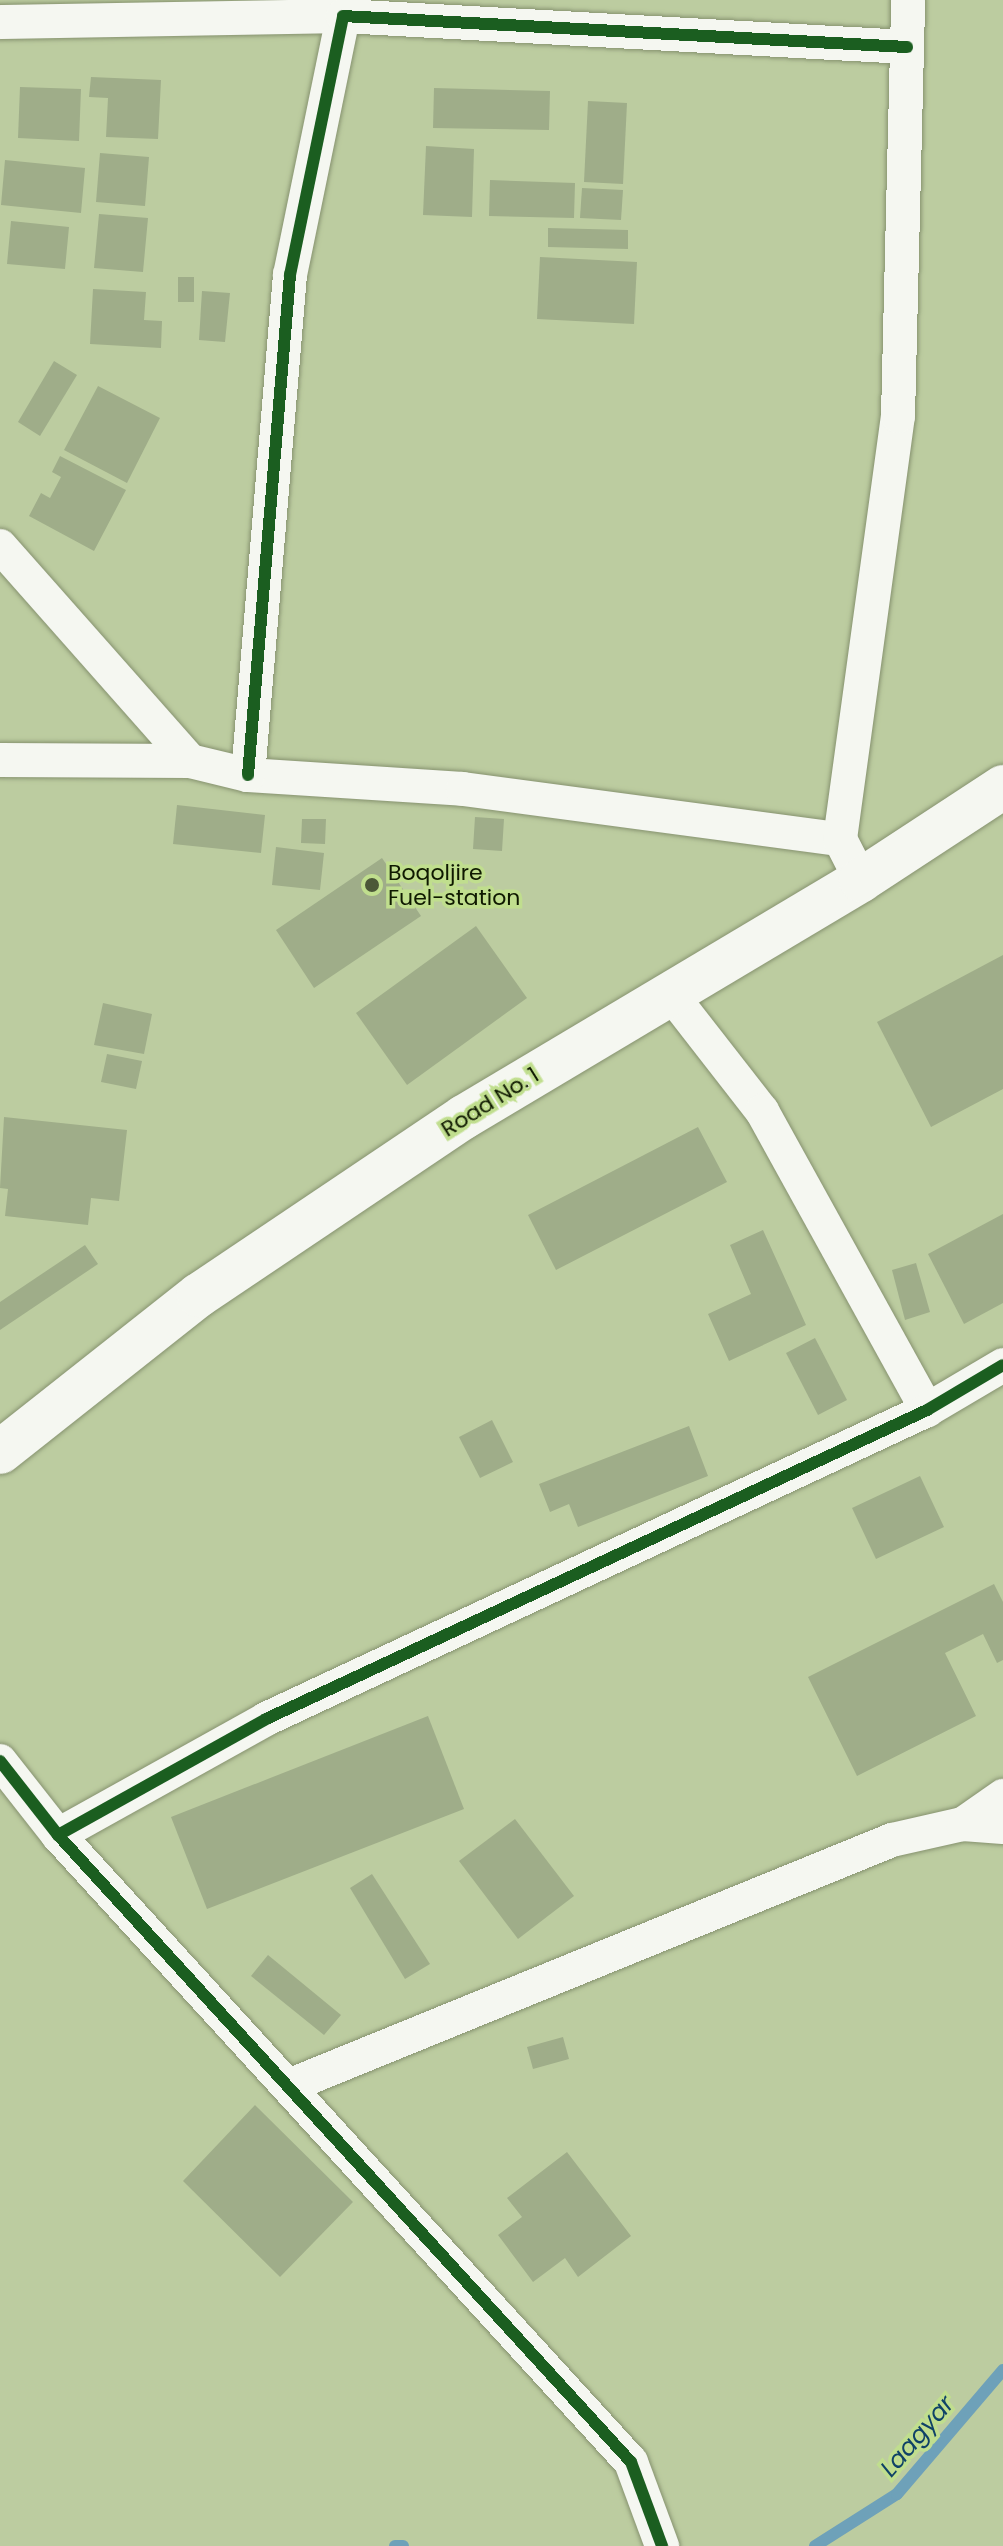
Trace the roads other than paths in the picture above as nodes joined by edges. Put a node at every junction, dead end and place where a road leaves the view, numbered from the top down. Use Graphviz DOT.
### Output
graph roads {
  1 [pos="908,0"];
  2 [pos="343,16"];
  3 [pos="1,25"];
  4 [pos="907,47"];
  5 [pos="0,546"];
  6 [pos="0,760"];
  7 [pos="190,761"];
  8 [pos="248,775"];
  9 [pos="1003,787"];
  10 [pos="840,839"];
  11 [pos="861,880"];
  12 [pos="670,993"];
  13 [pos="1003,1365"];
  14 [pos="927,1410"];
  15 [pos="0,1452"];
  16 [pos="0,1761"];
  17 [pos="1003,1796"];
  18 [pos="963,1824"];
  19 [pos="1003,1827"];
  20 [pos="58,1835"];
  21 [pos="291,2085"];
  22 [pos="662,2546"];
  1 -- 4 [label="street"];
  2 -- 3 [label="street"];
  2 -- 4 [label="street"];
  2 -- 8 [label="street"];
  4 -- 10 [label="street"];
  5 -- 7 [label="street"];
  6 -- 7 [label="street"];
  7 -- 8 [label="street"];
  8 -- 10 [label="street"];
  9 -- 11 [label="highway, Road No. 1"];
  10 -- 11 [label="street"];
  11 -- 12 [label="highway, Road No. 1"];
  12 -- 14 [label="street"];
  12 -- 15 [label="highway, Road No. 1"];
  13 -- 14 [label="street"];
  14 -- 20 [label="street"];
  16 -- 20 [label="street"];
  17 -- 18 [label="street"];
  18 -- 19 [label="street"];
  18 -- 21 [label="street"];
  20 -- 21 [label="street"];
  21 -- 22 [label="street"];
}
